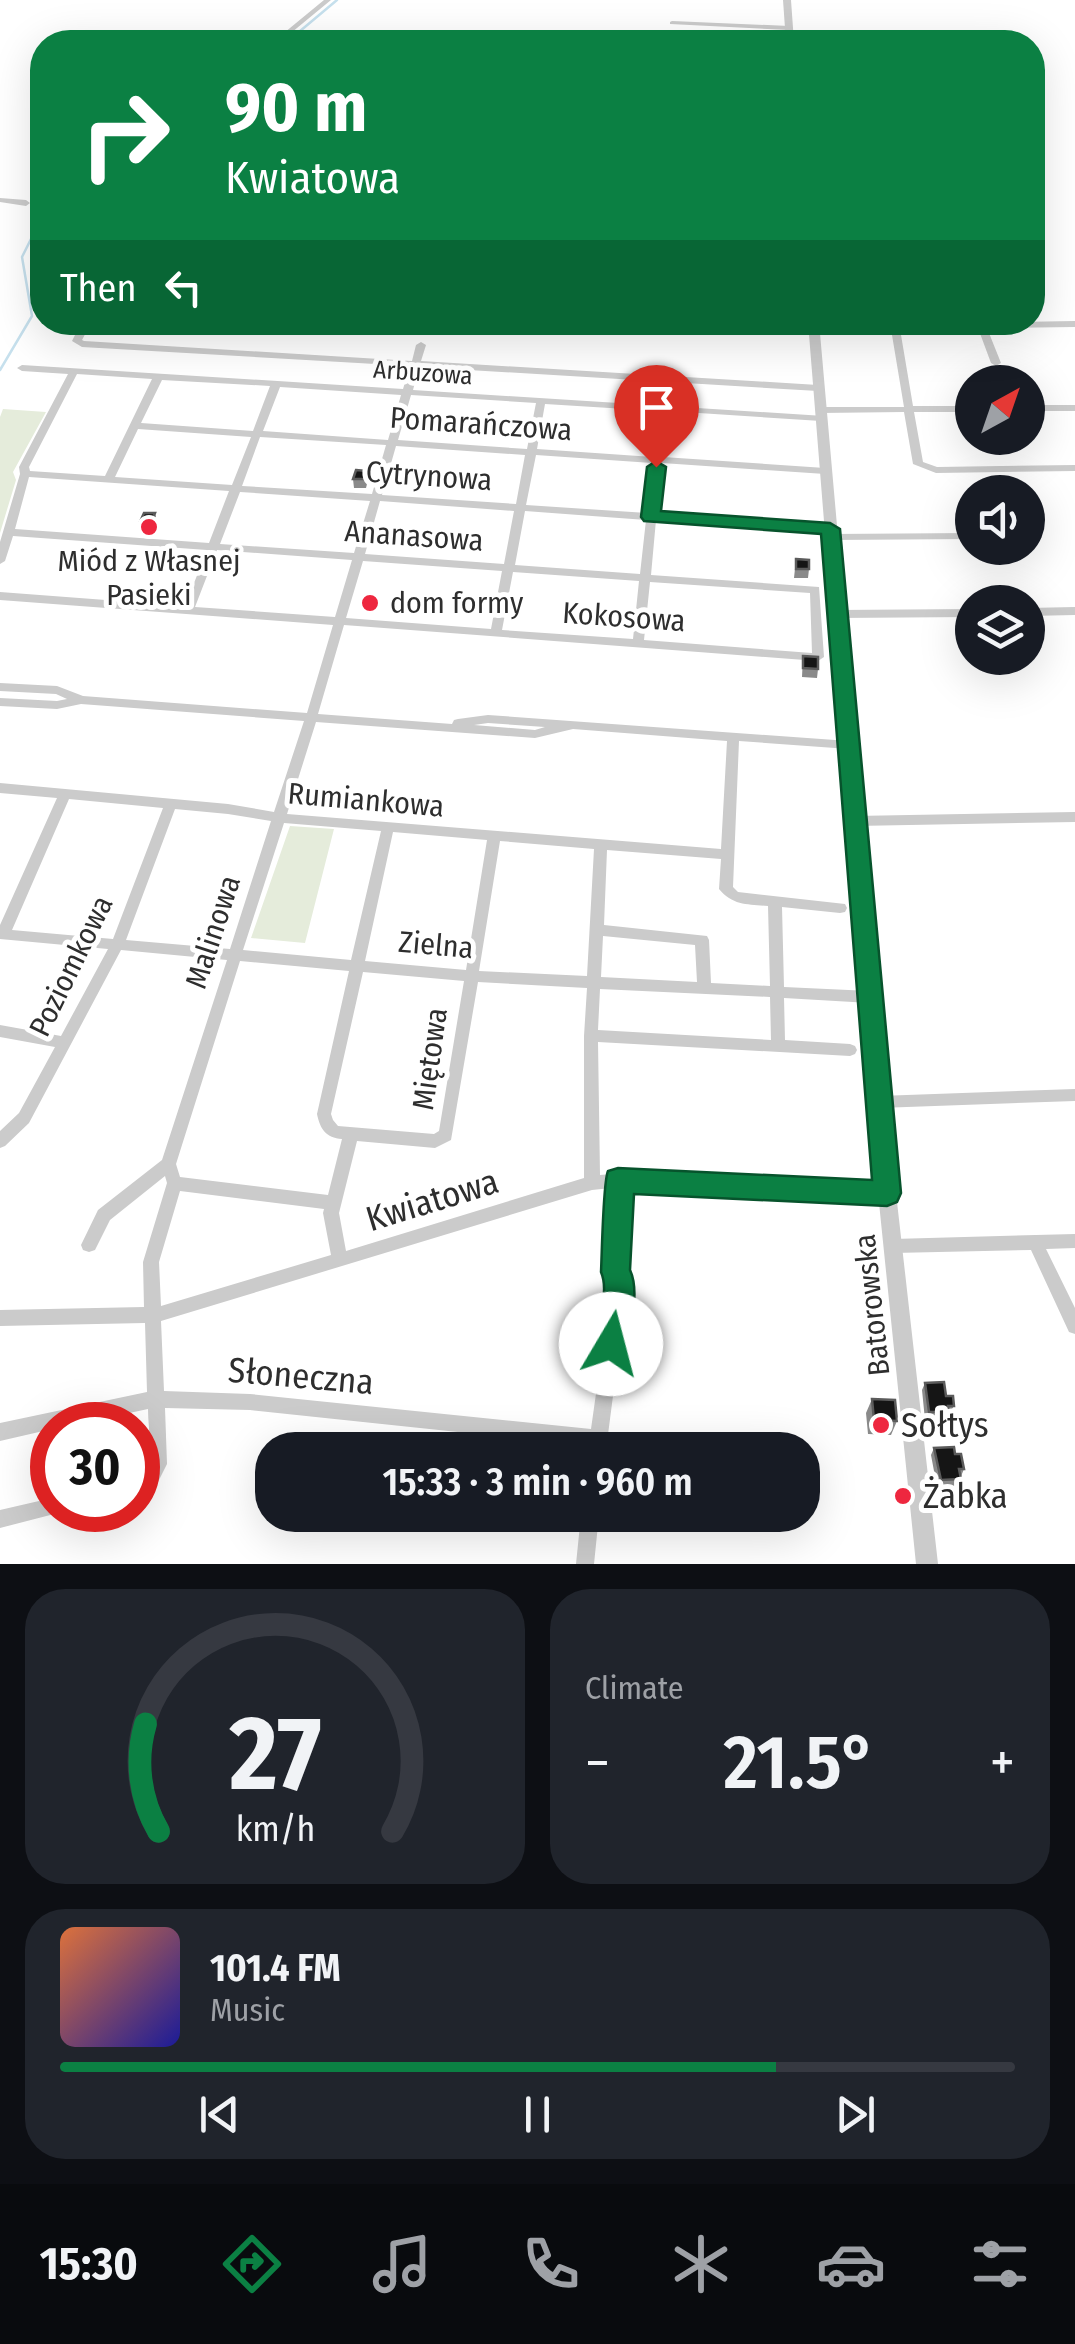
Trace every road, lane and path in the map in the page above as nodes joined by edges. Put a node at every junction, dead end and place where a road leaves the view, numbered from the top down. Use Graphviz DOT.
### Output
graph roads {
  1 [pos="328,0"];
  2 [pos="786,0"];
  3 [pos="672,23"];
  4 [pos="789,28"];
  5 [pos="291,30"];
  6 [pos="0,200"];
  7 [pos="26,203"];
  8 [pos="1045,326"];
  9 [pos="1074,326"];
  10 [pos="80,335"];
  11 [pos="814,335"];
  12 [pos="897,335"];
  13 [pos="985,335"];
  14 [pos="422,345"];
  15 [pos="996,363"];
  16 [pos="416,365"];
  17 [pos="22,368"];
  18 [pos="74,371"];
  19 [pos="158,377"];
  20 [pos="276,384"];
  21 [pos="818,388"];
  22 [pos="407,392"];
  23 [pos="541,401"];
  24 [pos="663,408"];
  25 [pos="1045,408"];
  26 [pos="1075,408"];
  27 [pos="955,409"];
  28 [pos="910,410"];
  29 [pos="821,414"];
  30 [pos="134,426"];
  31 [pos="257,434"];
  32 [pos="392,443"];
  33 [pos="531,452"];
  34 [pos="657,460"];
  35 [pos="1075,468"];
  36 [pos="825,471"];
  37 [pos="25,474"];
  38 [pos="109,479"];
  39 [pos="236,488"];
  40 [pos="377,497"];
  41 [pos="520,508"];
  42 [pos="651,517"];
  43 [pos="8,532"];
  44 [pos="830,533"];
  45 [pos="955,536"];
  46 [pos="213,546"];
  47 [pos="360,557"];
  48 [pos="0,561"];
  49 [pos="508,568"];
  50 [pos="645,577"];
  51 [pos="815,590"];
  52 [pos="0,596"];
  53 [pos="188,609"];
  54 [pos="1075,611"];
  55 [pos="1045,612"];
  56 [pos="955,613"];
  57 [pos="837,614"];
  58 [pos="341,621"];
  59 [pos="496,632"];
  60 [pos="638,643"];
  61 [pos="0,687"];
  62 [pos="81,700"];
  63 [pos="0,702"];
  64 [pos="311,718"];
  65 [pos="732,738"];
  66 [pos="849,745"];
  67 [pos="0,788"];
  68 [pos="65,793"];
  69 [pos="172,803"];
  70 [pos="279,818"];
  71 [pos="1075,818"];
  72 [pos="855,821"];
  73 [pos="388,827"];
  74 [pos="494,836"];
  75 [pos="601,844"];
  76 [pos="728,855"];
  77 [pos="774,901"];
  78 [pos="840,908"];
  79 [pos="596,930"];
  80 [pos="1,934"];
  81 [pos="117,945"];
  82 [pos="235,954"];
  83 [pos="356,966"];
  84 [pos="470,976"];
  85 [pos="593,983"];
  86 [pos="704,988"];
  87 [pos="778,992"];
  88 [pos="870,997"];
  89 [pos="0,1031"];
  90 [pos="591,1036"];
  91 [pos="65,1043"];
  92 [pos="778,1046"];
  93 [pos="850,1050"];
  94 [pos="1075,1095"];
  95 [pos="879,1102"];
  96 [pos="351,1134"];
  97 [pos="0,1140"];
  98 [pos="168,1164"];
  99 [pos="618,1180"];
  100 [pos="175,1183"];
  101 [pos="592,1183"];
  102 [pos="887,1193"];
  103 [pos="333,1203"];
  104 [pos="1075,1241"];
  105 [pos="1035,1242"];
  106 [pos="89,1245"];
  107 [pos="892,1246"];
  108 [pos="340,1259"];
  109 [pos="154,1315"];
  110 [pos="0,1318"];
  111 [pos="1075,1326"];
  112 [pos="156,1399"];
  113 [pos="156,1402"];
  114 [pos="0,1432"];
  115 [pos="499,1432"];
  116 [pos="600,1432"];
  117 [pos="30,1512"];
  118 [pos="0,1519"];
  119 [pos="588,1532"];
  120 [pos="585,1564"];
  121 [pos="928,1564"];
  1 -- 5 [label="street"];
  2 -- 4 [label="street"];
  3 -- 4 [label="street"];
  6 -- 7 [label="street"];
  8 -- 9 [label="street"];
  10 -- 16 [label="street"];
  11 -- 21 [label="street, Batorowska"];
  12 -- 28 [label="street"];
  13 -- 15 [label="street"];
  14 -- 16 [label="street, Malinowa"];
  16 -- 21 [label="street"];
  16 -- 22 [label="street, Malinowa"];
  17 -- 18 [label="street, Arbuzowa"];
  18 -- 19 [label="street, Arbuzowa"];
  18 -- 37 [label="street"];
  19 -- 20 [label="street, Arbuzowa"];
  19 -- 30 [label="street"];
  20 -- 22 [label="street, Arbuzowa"];
  20 -- 31 [label="street"];
  21 -- 29 [label="street, Batorowska"];
  22 -- 23 [label="street, Arbuzowa"];
  22 -- 32 [label="street, Malinowa"];
  23 -- 24 [label="street, Arbuzowa"];
  23 -- 33 [label="street"];
  24 -- 29 [label="street, Arbuzowa"];
  24 -- 34 [label="street"];
  25 -- 26 [label="street"];
  27 -- 28 [label="street, Arbuzowa"];
  28 -- 29 [label="street, Arbuzowa"];
  28 -- 35 [label="street"];
  29 -- 36 [label="street, Batorowska"];
  30 -- 31 [label="street, Pomarańczowa"];
  30 -- 38 [label="street"];
  31 -- 32 [label="street, Pomarańczowa"];
  31 -- 39 [label="street"];
  32 -- 33 [label="street, Pomarańczowa"];
  32 -- 40 [label="street, Malinowa"];
  33 -- 34 [label="street, Pomarańczowa"];
  33 -- 41 [label="street"];
  34 -- 36 [label="street, Pomarańczowa"];
  34 -- 42 [label="street"];
  36 -- 44 [label="street, Batorowska"];
  37 -- 38 [label="street, Cytrynowa"];
  37 -- 43 [label="street"];
  38 -- 39 [label="street, Cytrynowa"];
  39 -- 40 [label="street, Cytrynowa"];
  39 -- 46 [label="street"];
  40 -- 41 [label="street, Cytrynowa"];
  40 -- 47 [label="street, Malinowa"];
  41 -- 42 [label="street, Cytrynowa"];
  41 -- 49 [label="street"];
  42 -- 44 [label="street, Cytrynowa"];
  42 -- 50 [label="street"];
  43 -- 46 [label="street, Ananasowa"];
  43 -- 48 [label="street"];
  44 -- 45 [label="street, Cytrynowa"];
  44 -- 57 [label="street, Batorowska"];
  46 -- 47 [label="street, Ananasowa"];
  46 -- 53 [label="street"];
  47 -- 49 [label="street, Ananasowa"];
  47 -- 58 [label="street, Malinowa"];
  49 -- 50 [label="street, Ananasowa"];
  49 -- 59 [label="street"];
  50 -- 51 [label="street, Ananasowa"];
  50 -- 60 [label="street"];
  51 -- 60 [label="street, Kokosowa"];
  52 -- 53 [label="street, Kokosowa"];
  53 -- 58 [label="street, Kokosowa"];
  54 -- 55 [label="street"];
  56 -- 57 [label="street"];
  57 -- 66 [label="street, Batorowska"];
  58 -- 59 [label="street, Kokosowa"];
  58 -- 64 [label="street, Malinowa"];
  59 -- 60 [label="street, Kokosowa"];
  61 -- 62 [label="street"];
  62 -- 63 [label="street"];
  62 -- 64 [label="street"];
  64 -- 65 [label="street"];
  64 -- 70 [label="street, Malinowa"];
  65 -- 66 [label="street"];
  65 -- 76 [label="street"];
  66 -- 72 [label="street, Batorowska"];
  67 -- 68 [label="street, Rumiankowa"];
  68 -- 69 [label="street, Rumiankowa"];
  68 -- 80 [label="street"];
  69 -- 70 [label="street, Rumiankowa"];
  69 -- 81 [label="street, Poziomkowa"];
  70 -- 73 [label="street, Rumiankowa"];
  70 -- 82 [label="street, Malinowa"];
  71 -- 72 [label="street"];
  72 -- 88 [label="street, Batorowska"];
  73 -- 74 [label="street, Rumiankowa"];
  73 -- 83 [label="street"];
  74 -- 75 [label="street, Rumiankowa"];
  74 -- 84 [label="street, Miętowa"];
  75 -- 76 [label="street, Rumiankowa"];
  75 -- 79 [label="street"];
  76 -- 77 [label="street"];
  77 -- 78 [label="street"];
  77 -- 87 [label="street"];
  79 -- 85 [label="street"];
  79 -- 86 [label="street"];
  80 -- 81 [label="street, Zielna"];
  81 -- 82 [label="street, Zielna"];
  81 -- 91 [label="street, Poziomkowa"];
  82 -- 83 [label="street, Zielna"];
  82 -- 98 [label="street, Malinowa"];
  83 -- 84 [label="street, Zielna"];
  83 -- 96 [label="street"];
  84 -- 85 [label="street, Zielna"];
  84 -- 96 [label="street, Miętowa"];
  85 -- 86 [label="street, Zielna"];
  85 -- 90 [label="street"];
  86 -- 87 [label="street, Zielna"];
  87 -- 88 [label="street, Zielna"];
  87 -- 92 [label="street"];
  88 -- 95 [label="street, Batorowska"];
  89 -- 91 [label="street"];
  90 -- 92 [label="street"];
  90 -- 101 [label="street"];
  91 -- 97 [label="street, Poziomkowa"];
  92 -- 93 [label="street"];
  94 -- 95 [label="street"];
  95 -- 102 [label="street, Batorowska"];
  96 -- 103 [label="street"];
  98 -- 100 [label="street"];
  98 -- 106 [label="street"];
  99 -- 101 [label="street, Kwiatowa"];
  99 -- 102 [label="street, Kwiatowa"];
  99 -- 116 [label="street"];
  100 -- 103 [label="street"];
  100 -- 109 [label="street"];
  101 -- 108 [label="street, Kwiatowa"];
  102 -- 107 [label="street, Batorowska"];
  103 -- 108 [label="street"];
  104 -- 105 [label="street"];
  105 -- 107 [label="street"];
  105 -- 111 [label="street"];
  107 -- 121 [label="street, Batorowska"];
  108 -- 109 [label="street, Kwiatowa"];
  109 -- 110 [label="street, Kwiatowa"];
  109 -- 112 [label="street"];
  112 -- 113 [label="street"];
  112 -- 114 [label="street, Słoneczna"];
  112 -- 115 [label="street, Słoneczna"];
  117 -- 118 [label="street"];
  119 -- 120 [label="street"];
}
